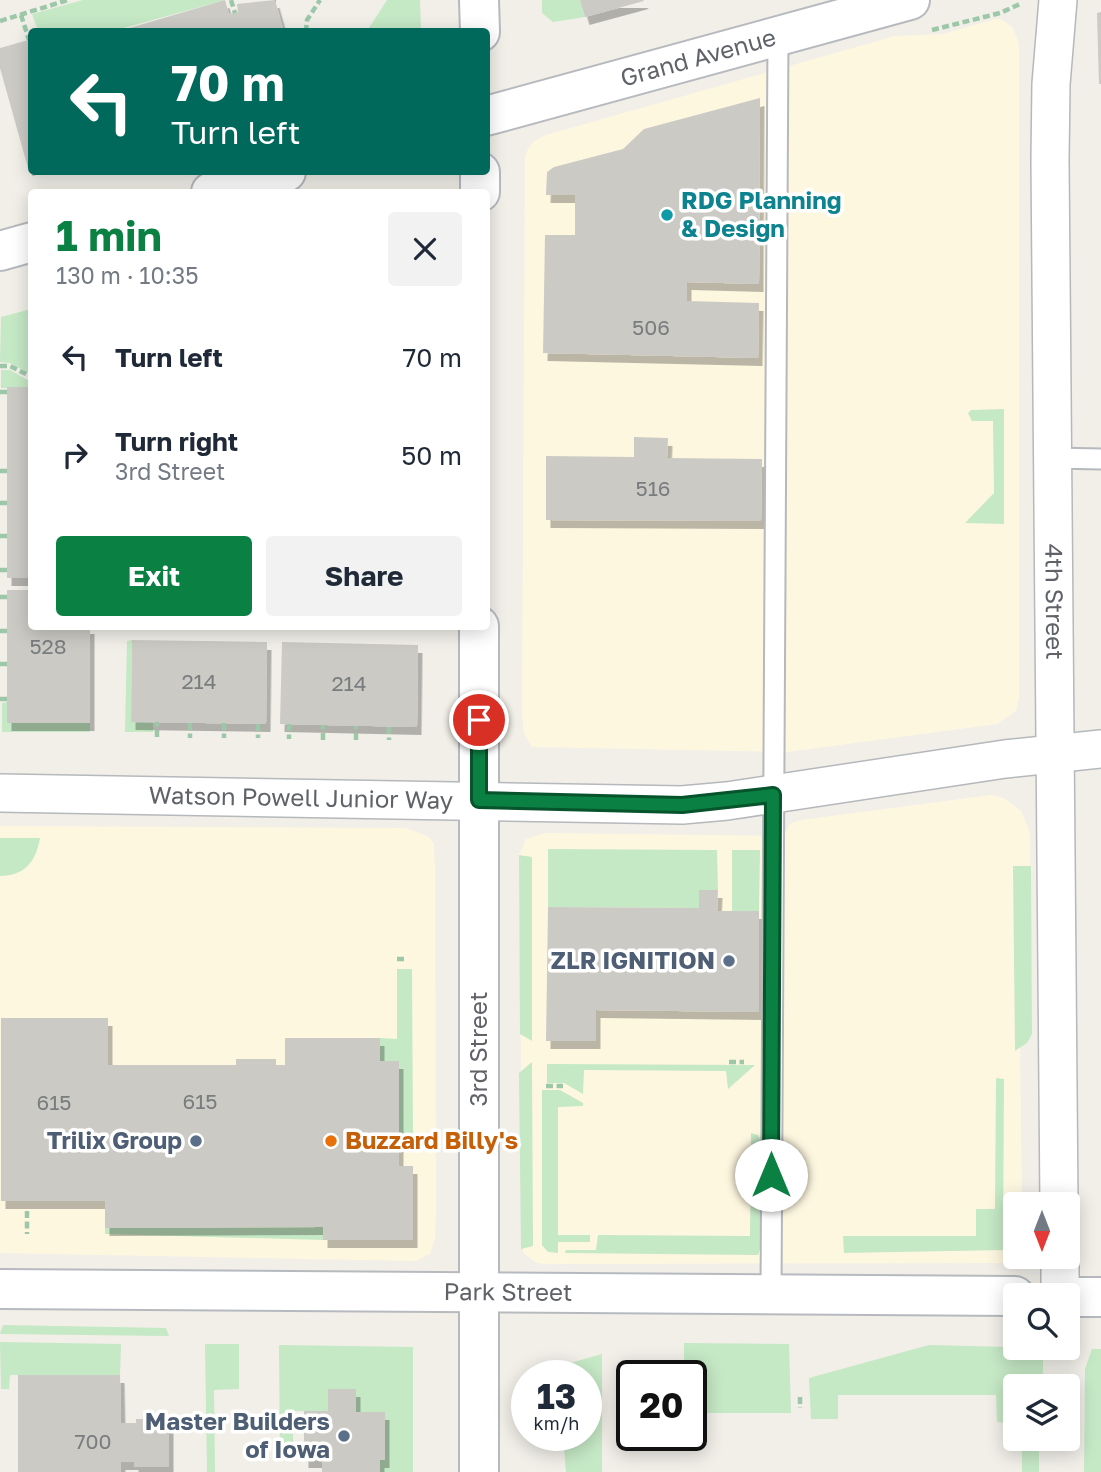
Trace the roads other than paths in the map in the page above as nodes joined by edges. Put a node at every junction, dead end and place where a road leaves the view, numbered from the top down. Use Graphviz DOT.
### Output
graph roads {
  1 [pos="479,0"];
  2 [pos="910,0"];
  3 [pos="1058,0"];
  4 [pos="480,28"];
  5 [pos="778,36"];
  6 [pos="490,115"];
  7 [pos="275,175"];
  8 [pos="222,189"];
  9 [pos="28,243"];
  10 [pos="0,251"];
  11 [pos="1054,458"];
  12 [pos="1101,459"];
  13 [pos="479,630"];
  14 [pos="1101,749"];
  15 [pos="1056,752"];
  16 [pos="0,793"];
  17 [pos="773,795"];
  18 [pos="479,800"];
  19 [pos="1059,1192"];
  20 [pos="0,1289"];
  21 [pos="479,1293"];
  22 [pos="771,1294"];
  23 [pos="1003,1296"];
  24 [pos="1080,1297"];
  25 [pos="1101,1297"];
  26 [pos="479,1472"];
  1 -- 4 [label="main road"];
  2 -- 5 [label="main road, Grand Avenue"];
  3 -- 11 [label="street, 4th Street"];
  5 -- 6 [label="main road, Grand Avenue"];
  5 -- 17 [label="lane"];
  7 -- 8 [label="main road"];
  9 -- 10 [label="main road"];
  11 -- 12 [label="lane"];
  11 -- 15 [label="street, 4th Street"];
  13 -- 18 [label="main road, 3rd Street"];
  14 -- 15 [label="street, Watson Powell Junior Way"];
  15 -- 17 [label="street, Watson Powell Junior Way"];
  15 -- 19 [label="street, 4th Street"];
  16 -- 18 [label="street, Watson Powell Junior Way"];
  17 -- 18 [label="street, Watson Powell Junior Way"];
  17 -- 22 [label="lane"];
  18 -- 21 [label="main road, 3rd Street"];
  20 -- 21 [label="main road, Park Street"];
  21 -- 22 [label="main road, Park Street"];
  21 -- 26 [label="main road, 3rd Street"];
  22 -- 23 [label="main road, Park Street"];
  24 -- 25 [label="main road"];
}
